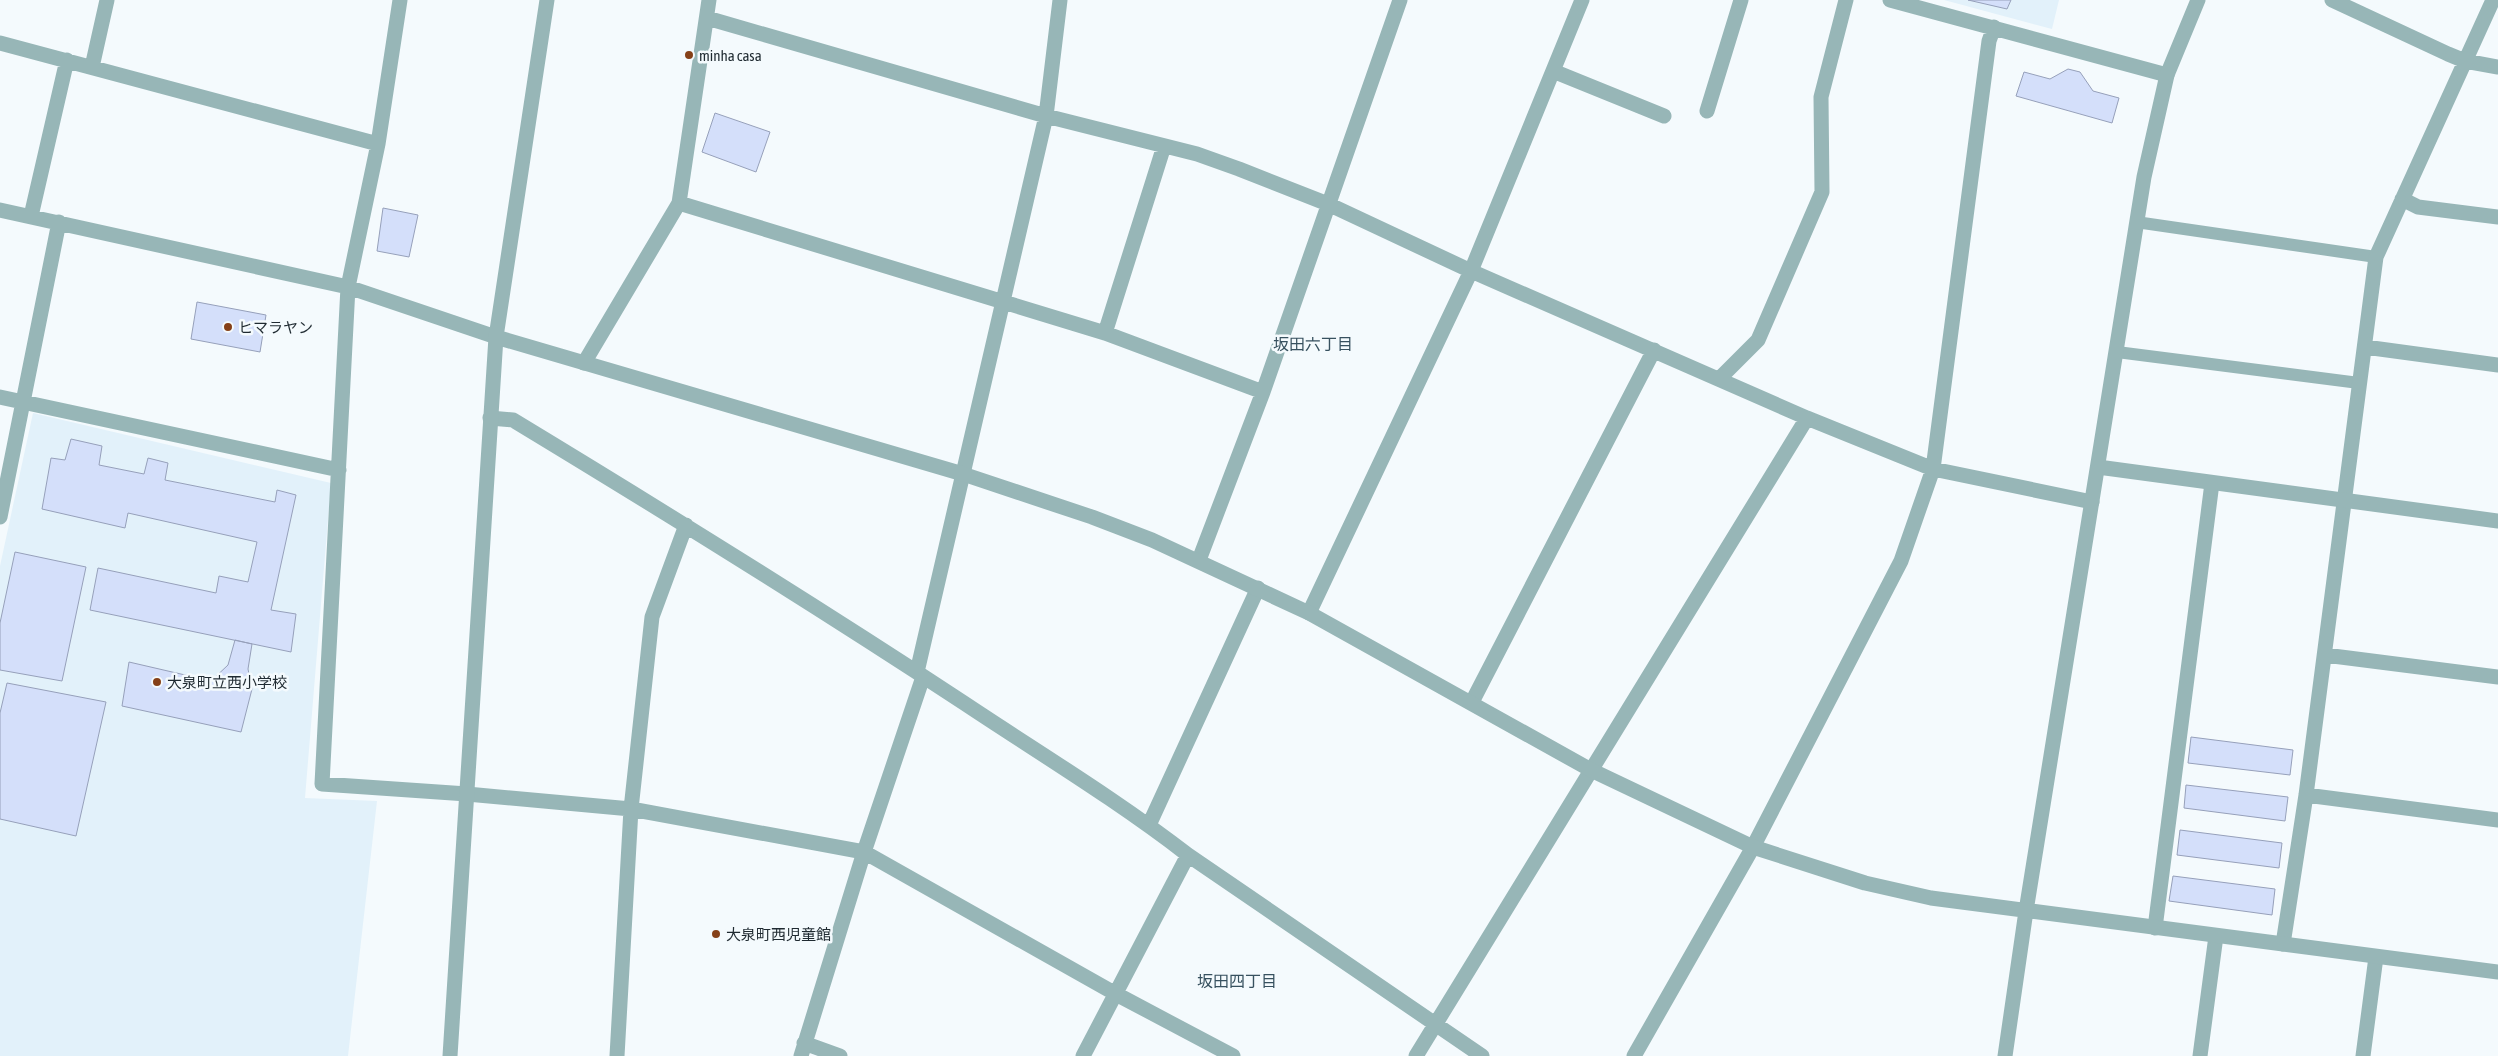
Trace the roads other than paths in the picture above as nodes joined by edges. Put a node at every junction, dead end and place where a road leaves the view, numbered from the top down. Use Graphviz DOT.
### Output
graph roads {
  1 [pos="107,0"];
  2 [pos="400,0"];
  3 [pos="547,0"];
  4 [pos="709,0"];
  5 [pos="1060,0"];
  6 [pos="1400,0"];
  7 [pos="1582,0"];
  8 [pos="1741,0"];
  9 [pos="1846,0"];
  10 [pos="1890,0"];
  11 [pos="2198,0"];
  12 [pos="2332,0"];
  13 [pos="2493,0"];
  14 [pos="707,18"];
  15 [pos="1994,27"];
  16 [pos="0,43"];
  17 [pos="67,60"];
  18 [pos="2465,61"];
  19 [pos="92,67"];
  20 [pos="2498,67"];
  21 [pos="1553,71"];
  22 [pos="2167,75"];
  23 [pos="1707,112"];
  24 [pos="1046,116"];
  25 [pos="1664,116"];
  26 [pos="378,144"];
  27 [pos="1164,146"];
  28 [pos="2402,199"];
  29 [pos="678,203"];
  30 [pos="1328,204"];
  31 [pos="0,210"];
  32 [pos="30,216"];
  33 [pos="2498,217"];
  34 [pos="59,222"];
  35 [pos="2136,222"];
  36 [pos="2376,257"];
  37 [pos="1471,271"];
  38 [pos="348,287"];
  39 [pos="1004,301"];
  40 [pos="1105,333"];
  41 [pos="496,337"];
  42 [pos="2365,347"];
  43 [pos="1654,350"];
  44 [pos="2117,352"];
  45 [pos="584,363"];
  46 [pos="2498,365"];
  47 [pos="1719,379"];
  48 [pos="2359,383"];
  49 [pos="1263,392"];
  50 [pos="0,397"];
  51 [pos="23,402"];
  52 [pos="490,418"];
  53 [pos="1807,418"];
  54 [pos="2098,467"];
  55 [pos="1933,469"];
  56 [pos="339,470"];
  57 [pos="963,474"];
  58 [pos="2212,483"];
  59 [pos="2344,501"];
  60 [pos="2092,502"];
  61 [pos="0,517"];
  62 [pos="2498,521"];
  63 [pos="686,525"];
  64 [pos="1199,560"];
  65 [pos="1258,588"];
  66 [pos="1309,613"];
  67 [pos="2325,655"];
  68 [pos="920,675"];
  69 [pos="2498,677"];
  70 [pos="1472,702"];
  71 [pos="1591,770"];
  72 [pos="467,794"];
  73 [pos="2306,795"];
  74 [pos="631,809"];
  75 [pos="2498,820"];
  76 [pos="1149,825"];
  77 [pos="1753,847"];
  78 [pos="864,852"];
  79 [pos="1188,854"];
  80 [pos="2026,911"];
  81 [pos="2155,928"];
  82 [pos="2216,936"];
  83 [pos="2283,944"];
  84 [pos="2376,956"];
  85 [pos="2498,972"];
  86 [pos="1116,994"];
  87 [pos="1434,1024"];
  88 [pos="803,1049"];
  89 [pos="450,1056"];
  90 [pos="617,1056"];
  91 [pos="840,1056"];
  92 [pos="1083,1056"];
  93 [pos="1233,1056"];
  94 [pos="1416,1056"];
  95 [pos="1482,1056"];
  96 [pos="1634,1056"];
  97 [pos="2005,1056"];
  98 [pos="2200,1056"];
  99 [pos="2363,1056"];
  1 -- 19 [label="street"];
  2 -- 26 [label="street"];
  3 -- 41 [label="street"];
  4 -- 14 [label="street"];
  5 -- 24 [label="street"];
  6 -- 30 [label="street"];
  7 -- 21 [label="street"];
  8 -- 23 [label="street"];
  9 -- 47 [label="street"];
  10 -- 15 [label="street"];
  11 -- 22 [label="street"];
  12 -- 18 [label="street"];
  13 -- 18 [label="street"];
  14 -- 24 [label="street"];
  14 -- 29 [label="street"];
  15 -- 22 [label="street"];
  15 -- 55 [label="street"];
  16 -- 17 [label="street"];
  17 -- 19 [label="street"];
  17 -- 32 [label="street"];
  18 -- 20 [label="street"];
  18 -- 28 [label="street"];
  19 -- 26 [label="street"];
  21 -- 25 [label="street"];
  21 -- 37 [label="street"];
  22 -- 35 [label="street"];
  24 -- 27 [label="street"];
  24 -- 39 [label="street"];
  26 -- 38 [label="street"];
  27 -- 30 [label="street"];
  27 -- 40 [label="street"];
  28 -- 33 [label="street"];
  28 -- 36 [label="street"];
  29 -- 39 [label="street"];
  29 -- 45 [label="street"];
  30 -- 37 [label="street"];
  30 -- 49 [label="street"];
  31 -- 32 [label="street"];
  32 -- 34 [label="street"];
  34 -- 38 [label="street"];
  34 -- 51 [label="street"];
  35 -- 36 [label="lane"];
  35 -- 44 [label="street"];
  36 -- 42 [label="street"];
  37 -- 43 [label="street"];
  37 -- 66 [label="street"];
  38 -- 41 [label="street"];
  38 -- 56 [label="street"];
  39 -- 40 [label="street"];
  39 -- 57 [label="street"];
  40 -- 49 [label="street"];
  41 -- 45 [label="street"];
  41 -- 52 [label="street"];
  42 -- 46 [label="street"];
  42 -- 48 [label="street"];
  43 -- 47 [label="street"];
  43 -- 70 [label="street"];
  44 -- 48 [label="lane"];
  44 -- 54 [label="street"];
  45 -- 57 [label="street"];
  47 -- 53 [label="street"];
  48 -- 59 [label="street"];
  49 -- 64 [label="street"];
  50 -- 51 [label="street"];
  51 -- 56 [label="street"];
  51 -- 61 [label="street"];
  52 -- 63 [label="street"];
  52 -- 72 [label="street"];
  53 -- 55 [label="street"];
  53 -- 71 [label="street"];
  54 -- 58 [label="street"];
  54 -- 60 [label="street"];
  55 -- 60 [label="street"];
  55 -- 77 [label="street"];
  56 -- 72 [label="street"];
  57 -- 64 [label="street"];
  57 -- 68 [label="street"];
  58 -- 59 [label="street"];
  58 -- 81 [label="street"];
  59 -- 62 [label="street"];
  59 -- 67 [label="street"];
  60 -- 80 [label="street"];
  63 -- 68 [label="street"];
  63 -- 74 [label="street"];
  64 -- 65 [label="street"];
  65 -- 66 [label="street"];
  65 -- 76 [label="street"];
  66 -- 70 [label="street"];
  67 -- 69 [label="street"];
  67 -- 73 [label="street"];
  68 -- 76 [label="street"];
  68 -- 78 [label="street"];
  70 -- 71 [label="street"];
  71 -- 77 [label="street"];
  71 -- 87 [label="street"];
  72 -- 74 [label="street"];
  72 -- 89 [label="street"];
  73 -- 75 [label="street"];
  73 -- 83 [label="street"];
  74 -- 78 [label="street"];
  74 -- 90 [label="street"];
  76 -- 79 [label="street"];
  77 -- 80 [label="street"];
  77 -- 96 [label="street"];
  78 -- 86 [label="street"];
  78 -- 88 [label="street"];
  79 -- 86 [label="street"];
  79 -- 87 [label="street"];
  80 -- 81 [label="street"];
  80 -- 97 [label="street"];
  81 -- 82 [label="street"];
  82 -- 83 [label="street"];
  82 -- 98 [label="street"];
  83 -- 84 [label="street"];
  84 -- 85 [label="street"];
  84 -- 99 [label="street"];
  86 -- 92 [label="street"];
  86 -- 93 [label="street"];
  87 -- 94 [label="street"];
  87 -- 95 [label="street"];
  88 -- 91 [label="street"];
}
